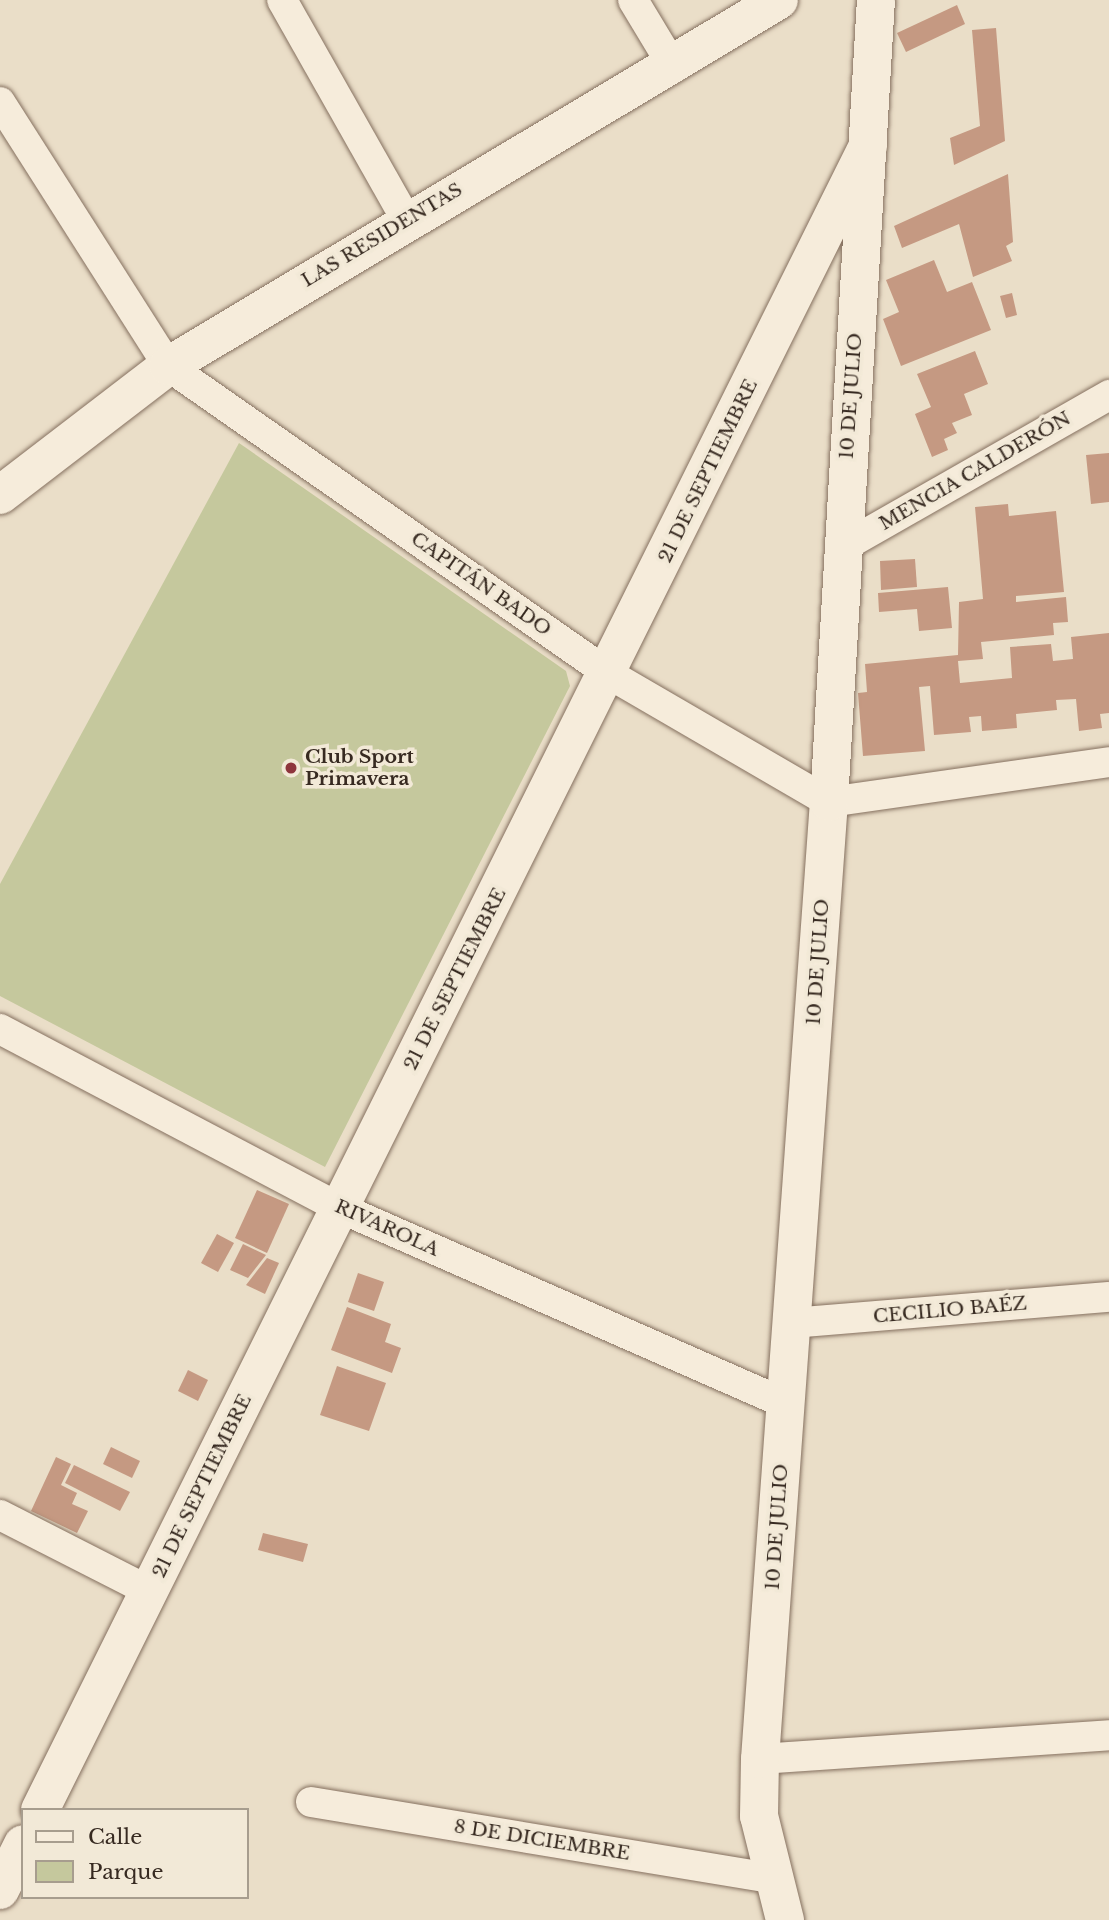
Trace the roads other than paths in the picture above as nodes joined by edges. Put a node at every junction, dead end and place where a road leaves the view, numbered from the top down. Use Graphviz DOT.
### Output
graph roads {
  1 [pos="282,0"];
  2 [pos="633,0"];
  3 [pos="779,0"];
  4 [pos="876,0"];
  5 [pos="674,68"];
  6 [pos="0,102"];
  7 [pos="868,146"];
  8 [pos="406,219"];
  9 [pos="168,366"];
  10 [pos="1109,395"];
  11 [pos="0,495"];
  12 [pos="841,548"];
  13 [pos="609,674"];
  14 [pos="1109,762"];
  15 [pos="829,802"];
  16 [pos="0,1029"];
  17 [pos="340,1208"];
  18 [pos="1109,1297"];
  19 [pos="791,1323"];
  20 [pos="785,1403"];
  21 [pos="0,1515"];
  22 [pos="149,1591"];
  23 [pos="1109,1735"];
  24 [pos="760,1759"];
  25 [pos="311,1802"];
  26 [pos="41,1808"];
  27 [pos="21,1848"];
  28 [pos="772,1878"];
  29 [pos="0,1890"];
  30 [pos="785,1920"];
  1 -- 8 [label="street"];
  2 -- 5 [label="street"];
  3 -- 5 [label="main road, LAS RESIDENTAS"];
  4 -- 7 [label="main road, 10 DE JULIO"];
  5 -- 8 [label="main road, LAS RESIDENTAS"];
  6 -- 9 [label="street, CAPITÁN BADO"];
  7 -- 12 [label="main road, 10 DE JULIO"];
  7 -- 13 [label="main road, 21 DE SEPTIEMBRE"];
  8 -- 9 [label="main road, LAS RESIDENTAS"];
  9 -- 11 [label="main road, LAS RESIDENTAS"];
  9 -- 13 [label="street, CAPITÁN BADO"];
  10 -- 12 [label="street, MENCIA CALDERÓN"];
  12 -- 15 [label="main road, 10 DE JULIO"];
  13 -- 15 [label="street, CAPITÁN BADO"];
  13 -- 17 [label="main road, 21 DE SEPTIEMBRE"];
  14 -- 15 [label="street"];
  15 -- 19 [label="main road, 10 DE JULIO"];
  16 -- 17 [label="street, RIVAROLA"];
  17 -- 20 [label="street, RIVAROLA"];
  17 -- 22 [label="main road, 21 DE SEPTIEMBRE"];
  18 -- 19 [label="street, CECILIO BAÉZ"];
  19 -- 20 [label="main road, 10 DE JULIO"];
  20 -- 24 [label="main road, 10 DE JULIO"];
  21 -- 22 [label="street"];
  22 -- 26 [label="main road, 21 DE SEPTIEMBRE"];
  23 -- 24 [label="street"];
  24 -- 28 [label="main road, 10 DE JULIO"];
  25 -- 28 [label="street, 8 DE DICIEMBRE"];
  27 -- 29 [label="main road"];
  28 -- 30 [label="main road, 10 DE JULIO"];
}
